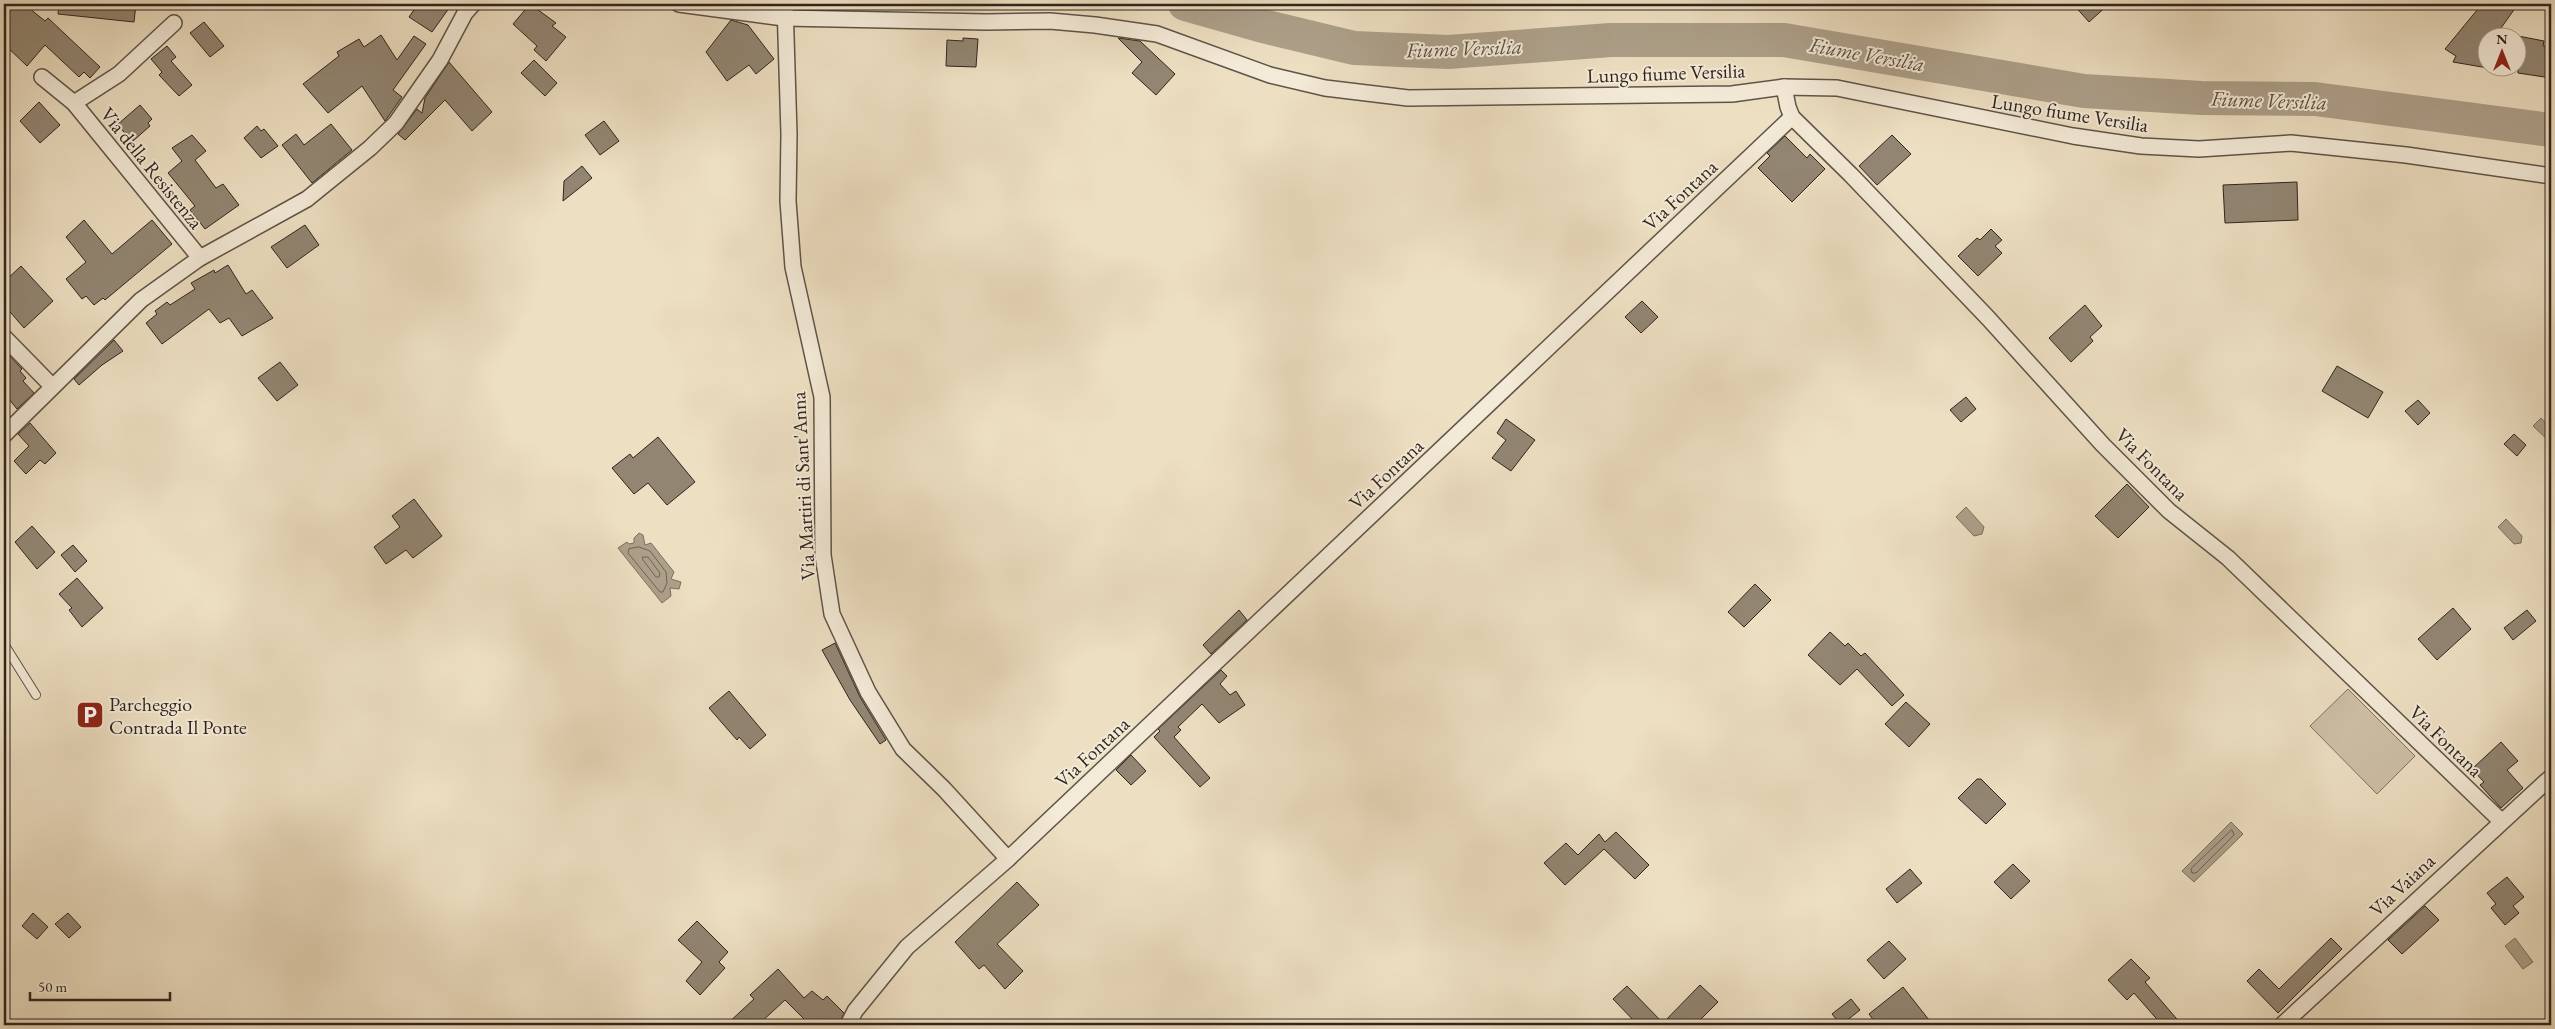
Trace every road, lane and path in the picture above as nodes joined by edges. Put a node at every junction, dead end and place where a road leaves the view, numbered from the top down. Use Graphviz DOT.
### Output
graph roads {
  1 [pos="473,4"];
  2 [pos="679,4"];
  3 [pos="784,10"];
  4 [pos="174,23"];
  5 [pos="42,77"];
  6 [pos="1784,87"];
  7 [pos="74,103"];
  8 [pos="1792,117"];
  9 [pos="2551,176"];
  10 [pos="200,258"];
  11 [pos="4,337"];
  12 [pos="52,386"];
  13 [pos="4,435"];
  14 [pos="4,644"];
  15 [pos="36,696"];
  16 [pos="2551,777"];
  17 [pos="2501,821"];
  18 [pos="1008,859"];
  19 [pos="848,1025"];
  20 [pos="2282,1025"];
  1 -- 10 [label="street, Via della Resistenza"];
  2 -- 3 [label="street"];
  3 -- 6 [label="street, Lungo fiume Versilia"];
  3 -- 18 [label="street, Via Martiri di Sant'Anna"];
  4 -- 7 [label="street, Via della Resistenza"];
  5 -- 7 [label="street, Via della Resistenza"];
  6 -- 8 [label="street"];
  6 -- 9 [label="street, Lungo fiume Versilia"];
  7 -- 10 [label="street, Via della Resistenza"];
  8 -- 17 [label="street, Via Fontana"];
  8 -- 18 [label="street, Via Fontana"];
  10 -- 12 [label="street, Via della Resistenza"];
  11 -- 12 [label="street"];
  12 -- 13 [label="street, Via della Resistenza"];
  14 -- 15 [label="lane"];
  16 -- 17 [label="street, Via Vaiana"];
  17 -- 20 [label="street, Via Vaiana"];
  18 -- 19 [label="street"];
}
